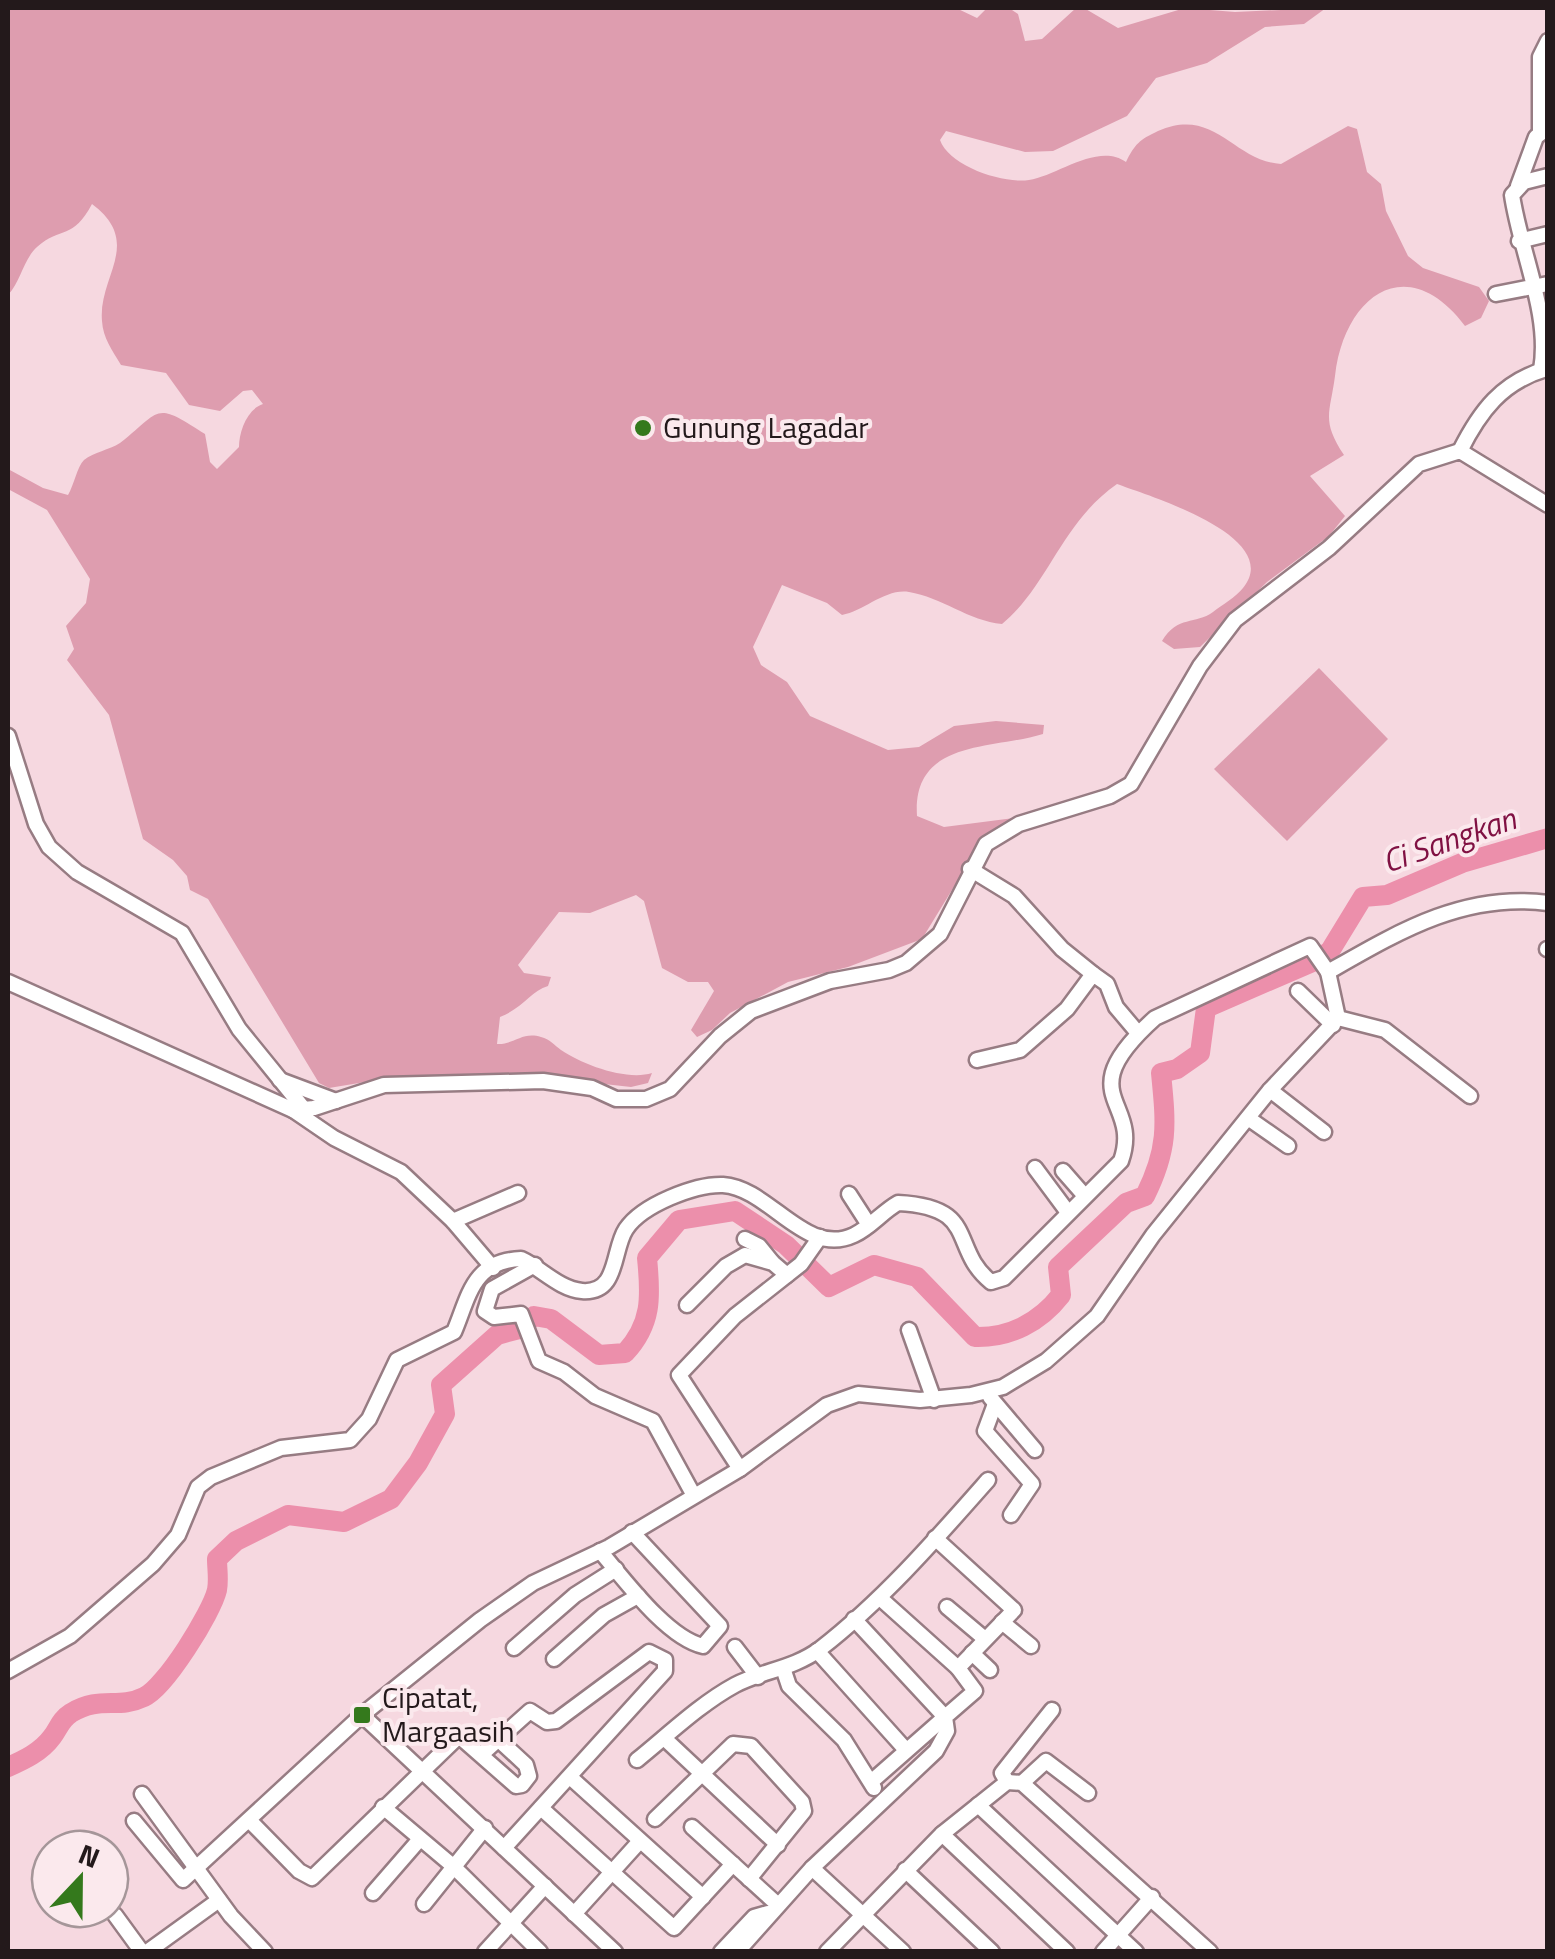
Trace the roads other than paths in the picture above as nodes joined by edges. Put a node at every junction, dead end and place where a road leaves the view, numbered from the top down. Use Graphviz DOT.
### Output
graph roads {
  1 [pos="1548,41"];
  2 [pos="1543,85"];
  3 [pos="1544,131"];
  4 [pos="1548,176"];
  5 [pos="1518,186"];
  6 [pos="1548,234"];
  7 [pos="1519,241"];
  8 [pos="1548,284"];
  9 [pos="1532,287"];
  10 [pos="1496,294"];
  11 [pos="1545,332"];
  12 [pos="1544,369"];
  13 [pos="1460,451"];
  14 [pos="1548,506"];
  15 [pos="8,736"];
  16 [pos="970,869"];
  17 [pos="1548,903"];
  18 [pos="1324,965"];
  19 [pos="1093,974"];
  20 [pos="8,982"];
  21 [pos="1298,991"];
  22 [pos="1335,1022"];
  23 [pos="1135,1029"];
  24 [pos="977,1060"];
  25 [pos="280,1080"];
  26 [pos="1270,1090"];
  27 [pos="1470,1096"];
  28 [pos="336,1101"];
  29 [pos="298,1110"];
  30 [pos="1248,1118"];
  31 [pos="1324,1132"];
  32 [pos="1288,1146"];
  33 [pos="1035,1168"];
  34 [pos="1062,1171"];
  35 [pos="1081,1191"];
  36 [pos="518,1192"];
  37 [pos="849,1194"];
  38 [pos="1063,1208"];
  39 [pos="865,1219"];
  40 [pos="453,1221"];
  41 [pos="820,1237"];
  42 [pos="744,1239"];
  43 [pos="487,1262"];
  44 [pos="772,1262"];
  45 [pos="535,1265"];
  46 [pos="787,1274"];
  47 [pos="687,1305"];
  48 [pos="909,1330"];
  49 [pos="991,1398"];
  50 [pos="934,1400"];
  51 [pos="1036,1450"];
  52 [pos="740,1469"];
  53 [pos="988,1480"];
  54 [pos="693,1494"];
  55 [pos="1012,1515"];
  56 [pos="632,1532"];
  57 [pos="935,1538"];
  58 [pos="600,1550"];
  59 [pos="616,1570"];
  60 [pos="638,1596"];
  61 [pos="880,1598"];
  62 [pos="947,1607"];
  63 [pos="854,1619"];
  64 [pos="1002,1622"];
  65 [pos="985,1640"];
  66 [pos="735,1646"];
  67 [pos="1030,1646"];
  68 [pos="514,1648"];
  69 [pos="818,1650"];
  70 [pos="972,1652"];
  71 [pos="554,1659"];
  72 [pos="958,1668"];
  73 [pos="990,1670"];
  74 [pos="8,1671"];
  75 [pos="784,1671"];
  76 [pos="758,1677"];
  77 [pos="1052,1710"];
  78 [pos="362,1715"];
  79 [pos="945,1717"];
  80 [pos="664,1738"];
  81 [pos="499,1740"];
  82 [pos="906,1750"];
  83 [pos="482,1754"];
  84 [pos="638,1760"];
  85 [pos="424,1771"];
  86 [pos="703,1774"];
  87 [pos="570,1777"];
  88 [pos="871,1782"];
  89 [pos="1015,1783"];
  90 [pos="1088,1793"];
  91 [pos="142,1794"];
  92 [pos="880,1803"];
  93 [pos="978,1805"];
  94 [pos="383,1807"];
  95 [pos="541,1808"];
  96 [pos="654,1819"];
  97 [pos="250,1821"];
  98 [pos="134,1822"];
  99 [pos="692,1826"];
  100 [pos="485,1828"];
  101 [pos="942,1834"];
  102 [pos="420,1840"];
  103 [pos="640,1841"];
  104 [pos="778,1845"];
  105 [pos="504,1848"];
  106 [pos="733,1864"];
  107 [pos="453,1866"];
  108 [pos="812,1868"];
  109 [pos="197,1869"];
  110 [pos="906,1870"];
  111 [pos="612,1872"];
  112 [pos="749,1879"];
  113 [pos="545,1886"];
  114 [pos="373,1894"];
  115 [pos="703,1897"];
  116 [pos="1152,1897"];
  117 [pos="219,1900"];
  118 [pos="424,1904"];
  119 [pos="774,1909"];
  120 [pos="574,1914"];
  121 [pos="862,1914"];
  122 [pos="511,1922"];
  123 [pos="126,1929"];
  124 [pos="1118,1934"];
  125 [pos="144,1952"];
  126 [pos="266,1952"];
  127 [pos="485,1952"];
  128 [pos="540,1952"];
  129 [pos="615,1952"];
  130 [pos="721,1952"];
  131 [pos="737,1952"];
  132 [pos="827,1952"];
  133 [pos="903,1952"];
  134 [pos="992,1952"];
  135 [pos="1068,1952"];
  136 [pos="1103,1952"];
  137 [pos="1136,1952"];
  138 [pos="1210,1952"];
  1 -- 2 [label="street"];
  2 -- 3 [label="street"];
  3 -- 5 [label="street"];
  4 -- 5 [label="street"];
  5 -- 7 [label="street"];
  6 -- 7 [label="street"];
  7 -- 9 [label="street"];
  8 -- 9 [label="street"];
  9 -- 10 [label="street"];
  9 -- 11 [label="street"];
  11 -- 12 [label="street"];
  12 -- 13 [label="street"];
  13 -- 14 [label="street"];
  13 -- 16 [label="street"];
  15 -- 25 [label="street"];
  16 -- 19 [label="street"];
  16 -- 28 [label="street"];
  17 -- 18 [label="street"];
  18 -- 22 [label="street"];
  18 -- 23 [label="street"];
  19 -- 23 [label="street"];
  19 -- 24 [label="street"];
  20 -- 29 [label="street"];
  21 -- 22 [label="street"];
  22 -- 26 [label="street"];
  22 -- 27 [label="street"];
  23 -- 35 [label="street"];
  25 -- 28 [label="street"];
  25 -- 29 [label="street"];
  26 -- 30 [label="street"];
  26 -- 31 [label="street"];
  28 -- 29 [label="street"];
  29 -- 40 [label="street"];
  30 -- 32 [label="street"];
  30 -- 49 [label="street"];
  33 -- 38 [label="street"];
  34 -- 35 [label="street"];
  35 -- 38 [label="street"];
  36 -- 40 [label="street"];
  37 -- 39 [label="street"];
  38 -- 39 [label="street"];
  39 -- 41 [label="street"];
  40 -- 43 [label="street"];
  41 -- 45 [label="street"];
  41 -- 46 [label="street"];
  42 -- 44 [label="street"];
  43 -- 45 [label="street"];
  43 -- 74 [label="street"];
  44 -- 46 [label="street"];
  44 -- 47 [label="street"];
  45 -- 54 [label="street"];
  46 -- 52 [label="street"];
  48 -- 50 [label="street"];
  49 -- 50 [label="street"];
  49 -- 51 [label="street"];
  49 -- 55 [label="street"];
  50 -- 52 [label="street"];
  52 -- 54 [label="street"];
  53 -- 57 [label="street"];
  54 -- 56 [label="street"];
  56 -- 58 [label="street"];
  56 -- 60 [label="street"];
  57 -- 61 [label="street"];
  57 -- 64 [label="street"];
  58 -- 59 [label="street"];
  58 -- 78 [label="street"];
  59 -- 60 [label="street"];
  59 -- 68 [label="street"];
  60 -- 71 [label="street"];
  61 -- 63 [label="street"];
  61 -- 72 [label="street"];
  62 -- 65 [label="street"];
  63 -- 69 [label="street"];
  63 -- 79 [label="street"];
  64 -- 65 [label="street"];
  64 -- 67 [label="street"];
  65 -- 70 [label="street"];
  66 -- 76 [label="street"];
  69 -- 75 [label="street"];
  69 -- 82 [label="street"];
  70 -- 72 [label="street"];
  70 -- 73 [label="street"];
  72 -- 79 [label="street"];
  75 -- 76 [label="street"];
  75 -- 88 [label="street"];
  76 -- 80 [label="street"];
  77 -- 89 [label="street"];
  78 -- 85 [label="street"];
  78 -- 97 [label="street"];
  79 -- 82 [label="street"];
  79 -- 92 [label="street"];
  80 -- 84 [label="street"];
  80 -- 86 [label="street"];
  81 -- 83 [label="street"];
  81 -- 83 [label="street"];
  81 -- 87 [label="street"];
  82 -- 88 [label="street"];
  83 -- 85 [label="street"];
  85 -- 94 [label="street"];
  85 -- 100 [label="street"];
  86 -- 96 [label="street"];
  86 -- 104 [label="street"];
  86 -- 104 [label="street"];
  87 -- 95 [label="street"];
  87 -- 103 [label="street"];
  88 -- 92 [label="street"];
  89 -- 90 [label="street"];
  89 -- 93 [label="street"];
  89 -- 116 [label="street"];
  91 -- 109 [label="street"];
  92 -- 108 [label="street"];
  93 -- 101 [label="street"];
  93 -- 124 [label="street"];
  94 -- 97 [label="street"];
  94 -- 102 [label="street"];
  95 -- 105 [label="street"];
  95 -- 111 [label="street"];
  97 -- 109 [label="street"];
  98 -- 109 [label="street"];
  99 -- 106 [label="street"];
  100 -- 105 [label="street"];
  100 -- 107 [label="street"];
  101 -- 110 [label="street"];
  101 -- 135 [label="street"];
  102 -- 107 [label="street"];
  102 -- 114 [label="street"];
  103 -- 111 [label="street"];
  103 -- 115 [label="street"];
  104 -- 112 [label="street"];
  105 -- 113 [label="street"];
  106 -- 112 [label="street"];
  106 -- 115 [label="street"];
  107 -- 118 [label="street"];
  107 -- 122 [label="street"];
  108 -- 119 [label="street"];
  108 -- 121 [label="street"];
  109 -- 117 [label="street"];
  110 -- 121 [label="street"];
  110 -- 134 [label="street"];
  111 -- 115 [label="street"];
  111 -- 120 [label="street"];
  112 -- 119 [label="street"];
  113 -- 120 [label="street"];
  113 -- 122 [label="street"];
  116 -- 124 [label="street"];
  116 -- 138 [label="street"];
  117 -- 125 [label="street"];
  117 -- 126 [label="street"];
  119 -- 130 [label="street"];
  119 -- 131 [label="street"];
  120 -- 129 [label="street"];
  121 -- 132 [label="street"];
  121 -- 133 [label="street"];
  122 -- 127 [label="street"];
  122 -- 128 [label="street"];
  123 -- 125 [label="street"];
  124 -- 136 [label="street"];
  124 -- 137 [label="street"];
}
